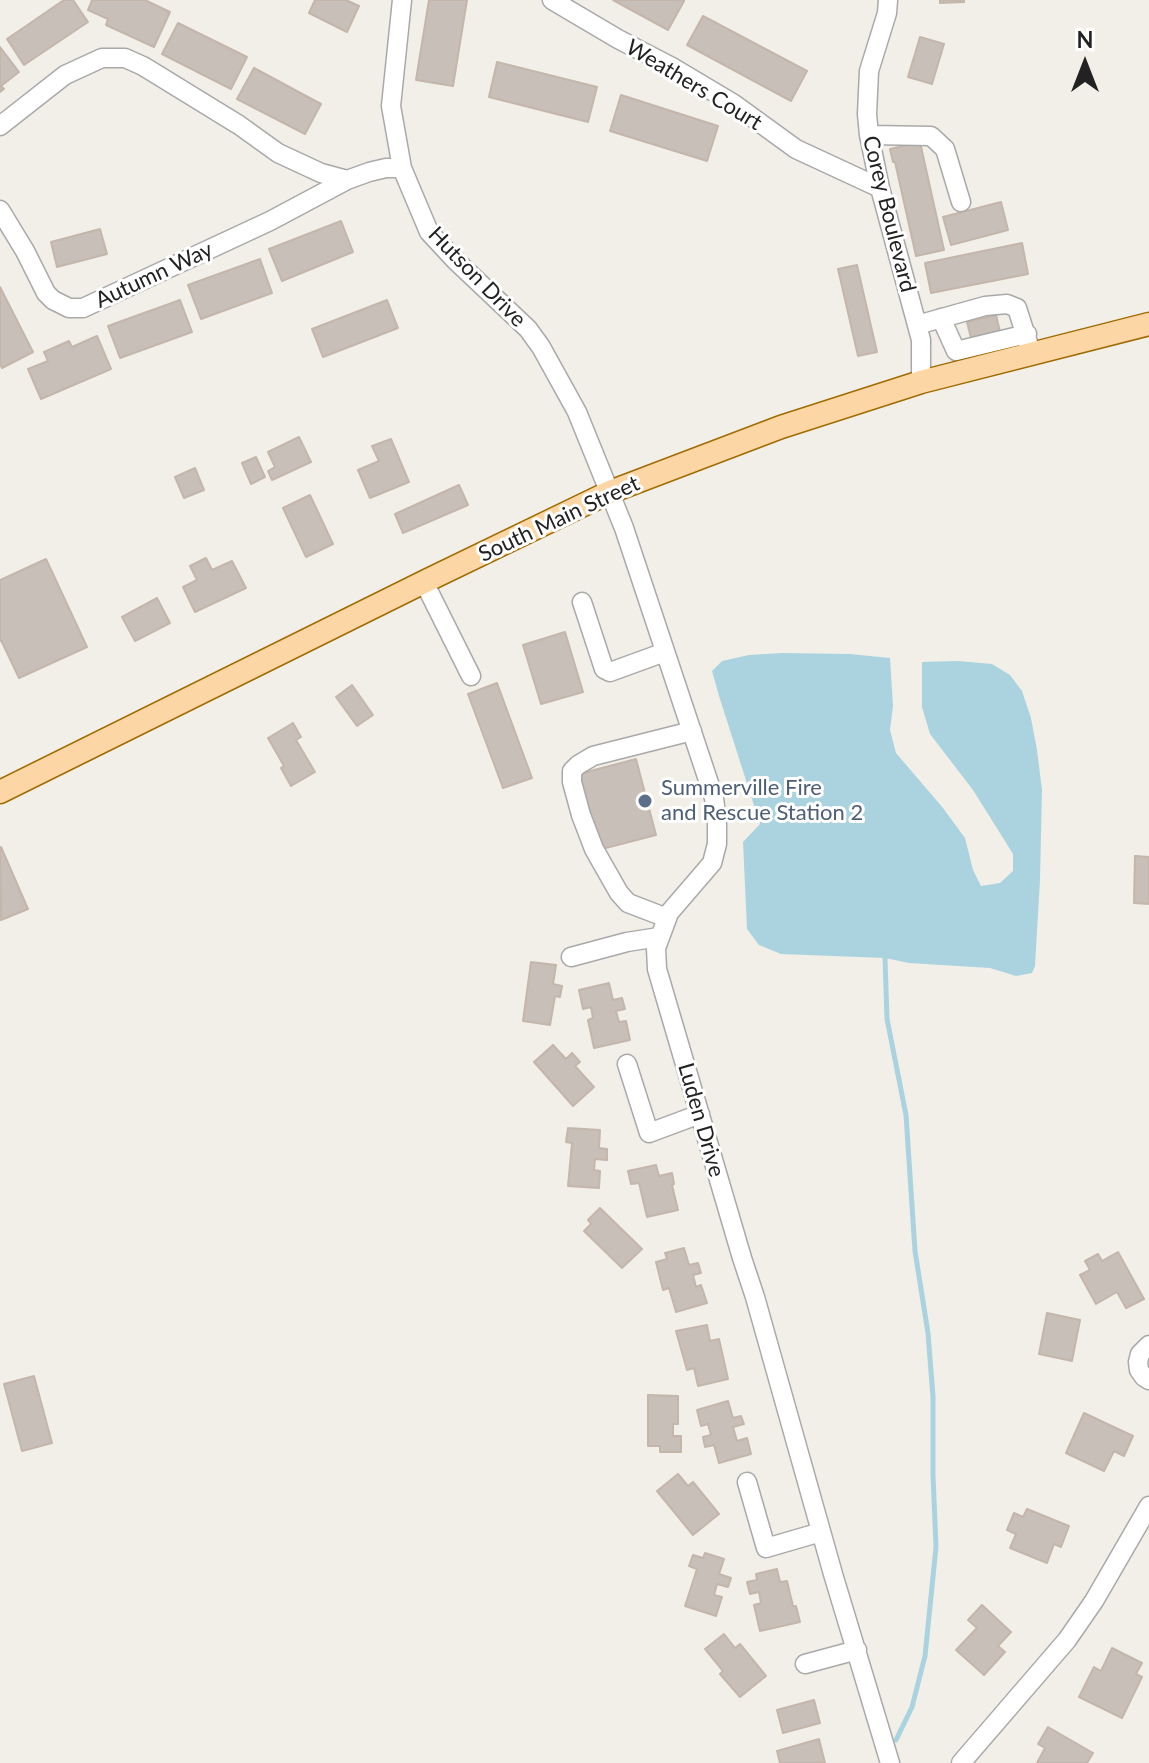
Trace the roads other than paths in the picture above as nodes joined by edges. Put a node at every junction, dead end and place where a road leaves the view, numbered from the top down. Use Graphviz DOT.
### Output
graph roads {
  1 [pos="402,0"];
  2 [pos="552,0"];
  3 [pos="888,0"];
  4 [pos="0,126"];
  5 [pos="869,135"];
  6 [pos="402,168"];
  7 [pos="347,180"];
  8 [pos="880,188"];
  9 [pos="961,202"];
  10 [pos="0,210"];
  11 [pos="941,318"];
  12 [pos="1149,324"];
  13 [pos="917,325"];
  14 [pos="1029,344"];
  15 [pos="959,362"];
  16 [pos="921,382"];
  17 [pos="610,492"];
  18 [pos="424,582"];
  19 [pos="582,602"];
  20 [pos="665,652"];
  21 [pos="471,676"];
  22 [pos="692,731"];
  23 [pos="0,792"];
  24 [pos="667,918"];
  25 [pos="659,937"];
  26 [pos="571,957"];
  27 [pos="627,1064"];
  28 [pos="700,1114"];
  29 [pos="1149,1345"];
  30 [pos="1149,1380"];
  31 [pos="747,1482"];
  32 [pos="1149,1506"];
  33 [pos="821,1532"];
  34 [pos="857,1650"];
  35 [pos="805,1664"];
  36 [pos="890,1763"];
  37 [pos="961,1763"];
  1 -- 6 [label="street, Hutson Drive"];
  2 -- 8 [label="street, Weathers Court"];
  3 -- 5 [label="street, Corey Boulevard"];
  4 -- 7 [label="street"];
  5 -- 8 [label="street, Corey Boulevard"];
  5 -- 9 [label="street"];
  6 -- 7 [label="street, Autumn Way"];
  6 -- 17 [label="street, Hutson Drive"];
  7 -- 10 [label="street, Autumn Way"];
  8 -- 13 [label="street, Corey Boulevard"];
  11 -- 13 [label="street"];
  11 -- 14 [label="street"];
  11 -- 15 [label="street"];
  12 -- 14 [label="main road, South Main Street"];
  13 -- 16 [label="street, Corey Boulevard"];
  14 -- 15 [label="main road, South Main Street"];
  15 -- 16 [label="main road, South Main Street"];
  16 -- 17 [label="main road, South Main Street"];
  17 -- 18 [label="main road, South Main Street"];
  17 -- 20 [label="street, Luden Drive"];
  18 -- 21 [label="street"];
  18 -- 23 [label="main road, South Main Street"];
  19 -- 20 [label="street"];
  20 -- 22 [label="street, Luden Drive"];
  22 -- 24 [label="street, Luden Drive"];
  22 -- 24 [label="street"];
  24 -- 25 [label="street, Luden Drive"];
  25 -- 26 [label="street"];
  25 -- 28 [label="street, Luden Drive"];
  27 -- 28 [label="street"];
  28 -- 33 [label="street, Luden Drive"];
  29 -- 30 [label="street"];
  31 -- 33 [label="street"];
  32 -- 37 [label="street"];
  33 -- 34 [label="street, Luden Drive"];
  34 -- 35 [label="street"];
  34 -- 36 [label="street, Luden Drive"];
}
